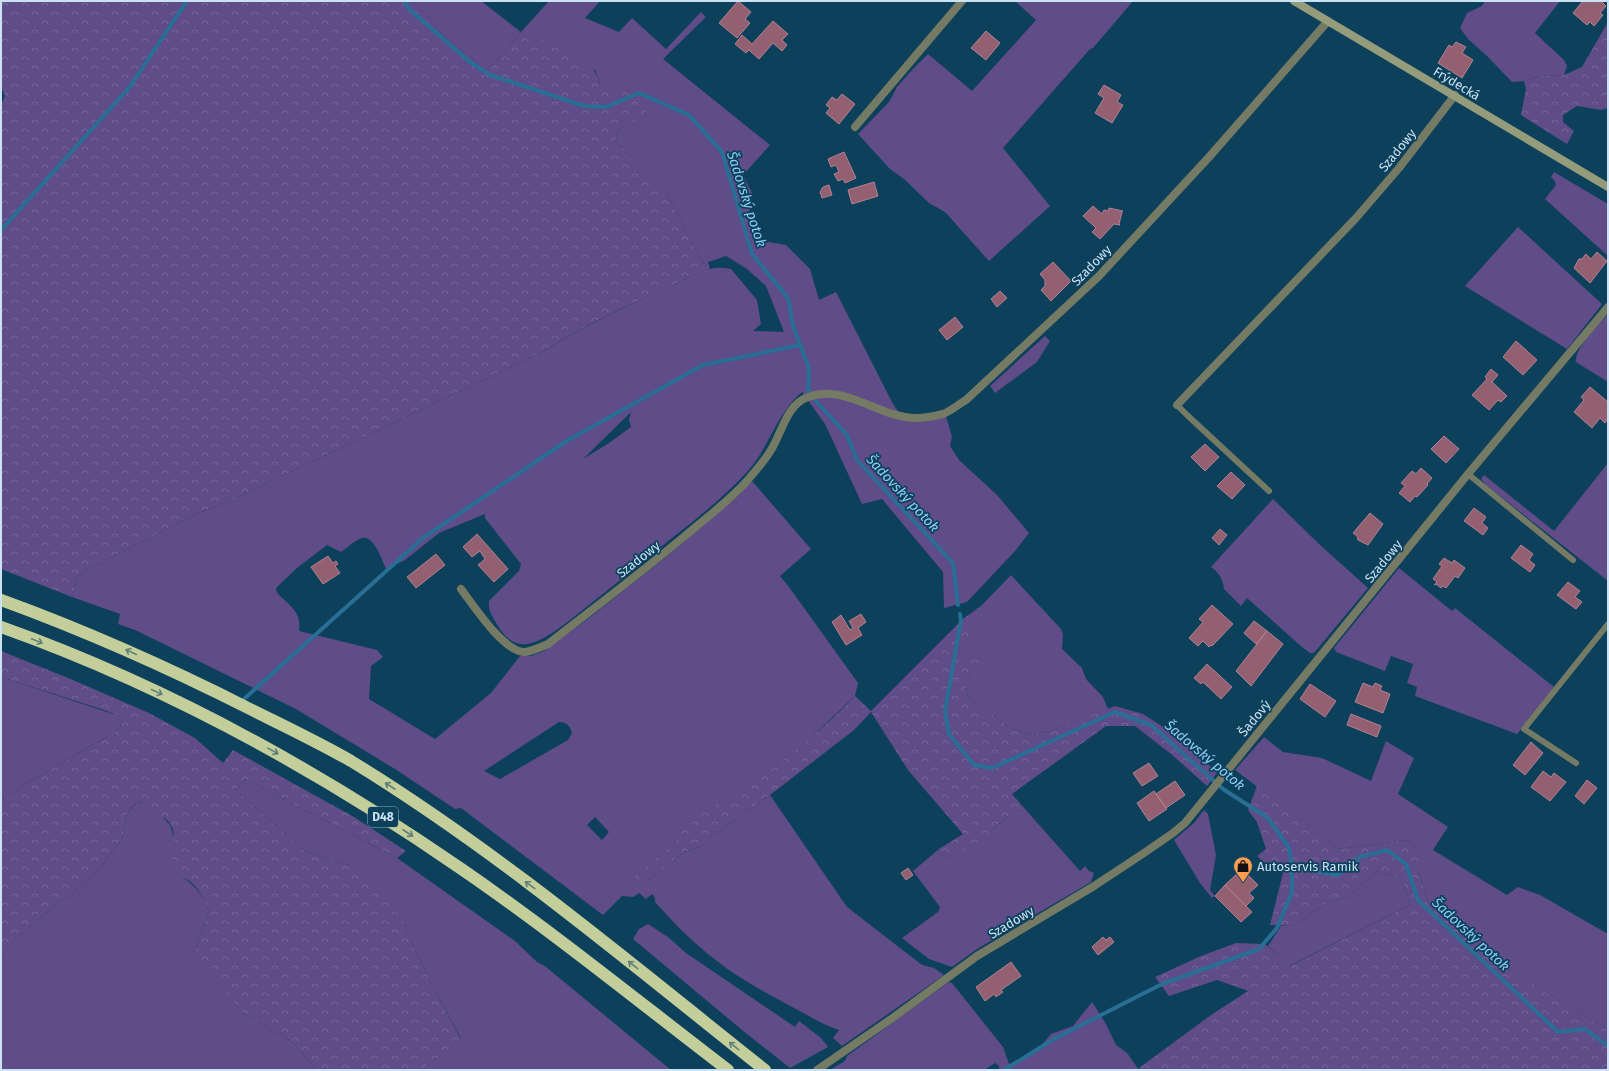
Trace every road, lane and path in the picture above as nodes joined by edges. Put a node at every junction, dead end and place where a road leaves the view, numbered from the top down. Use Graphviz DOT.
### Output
graph roads {
  1 [pos="962,1"];
  2 [pos="1294,1"];
  3 [pos="1328,21"];
  4 [pos="1455,95"];
  5 [pos="855,127"];
  6 [pos="1608,187"];
  7 [pos="1608,306"];
  8 [pos="1177,404"];
  9 [pos="1468,474"];
  10 [pos="1269,490"];
  11 [pos="1574,560"];
  12 [pos="461,589"];
  13 [pos="1,600"];
  14 [pos="1608,624"];
  15 [pos="1,627"];
  16 [pos="1316,661"];
  17 [pos="1576,763"];
  18 [pos="1211,790"];
  19 [pos="728,1070"];
  20 [pos="765,1070"];
  21 [pos="817,1070"];
  1 -- 5 [label="street"];
  2 -- 3 [label="main road, Frýdecká"];
  3 -- 4 [label="main road, Frýdecká"];
  3 -- 12 [label="street, Szadowy"];
  4 -- 6 [label="main road, Frýdecká"];
  4 -- 8 [label="street, Szadowy"];
  7 -- 9 [label="street, Szadowy"];
  8 -- 10 [label="lane, Szadowy"];
  9 -- 11 [label="lane"];
  9 -- 16 [label="street, Szadowy"];
  20 -- 13 [label="highway, D48, one-way"];
  14 -- 17 [label="lane"];
  15 -- 19 [label="highway, D48, one-way"];
  16 -- 18 [label="street, Šadový"];
  18 -- 21 [label="street, Szadowy"];
}
